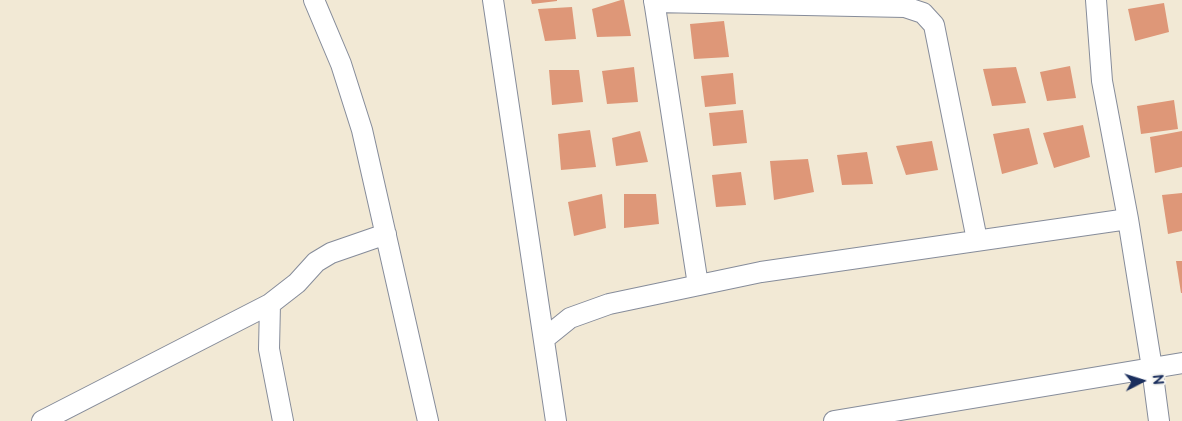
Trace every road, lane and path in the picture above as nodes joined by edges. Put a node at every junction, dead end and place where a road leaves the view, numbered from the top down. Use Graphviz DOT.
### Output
graph roads {
  1 [pos="314,0"];
  2 [pos="493,0"];
  3 [pos="1096,0"];
  4 [pos="654,1"];
  5 [pos="1128,219"];
  6 [pos="386,234"];
  7 [pos="977,240"];
  8 [pos="698,285"];
  9 [pos="270,304"];
  10 [pos="544,340"];
  11 [pos="1182,363"];
  12 [pos="1152,368"];
  13 [pos="42,421"];
  14 [pos="283,421"];
  15 [pos="428,421"];
  16 [pos="556,421"];
  17 [pos="834,421"];
  18 [pos="1159,421"];
  1 -- 6 [label="street"];
  2 -- 10 [label="street"];
  3 -- 5 [label="street"];
  4 -- 7 [label="street"];
  4 -- 8 [label="street"];
  5 -- 7 [label="street"];
  5 -- 12 [label="street"];
  6 -- 9 [label="street"];
  6 -- 15 [label="street"];
  7 -- 8 [label="street"];
  8 -- 10 [label="street"];
  9 -- 13 [label="street"];
  9 -- 14 [label="street"];
  10 -- 16 [label="street"];
  11 -- 12 [label="street"];
  12 -- 17 [label="street"];
  12 -- 18 [label="street"];
}
